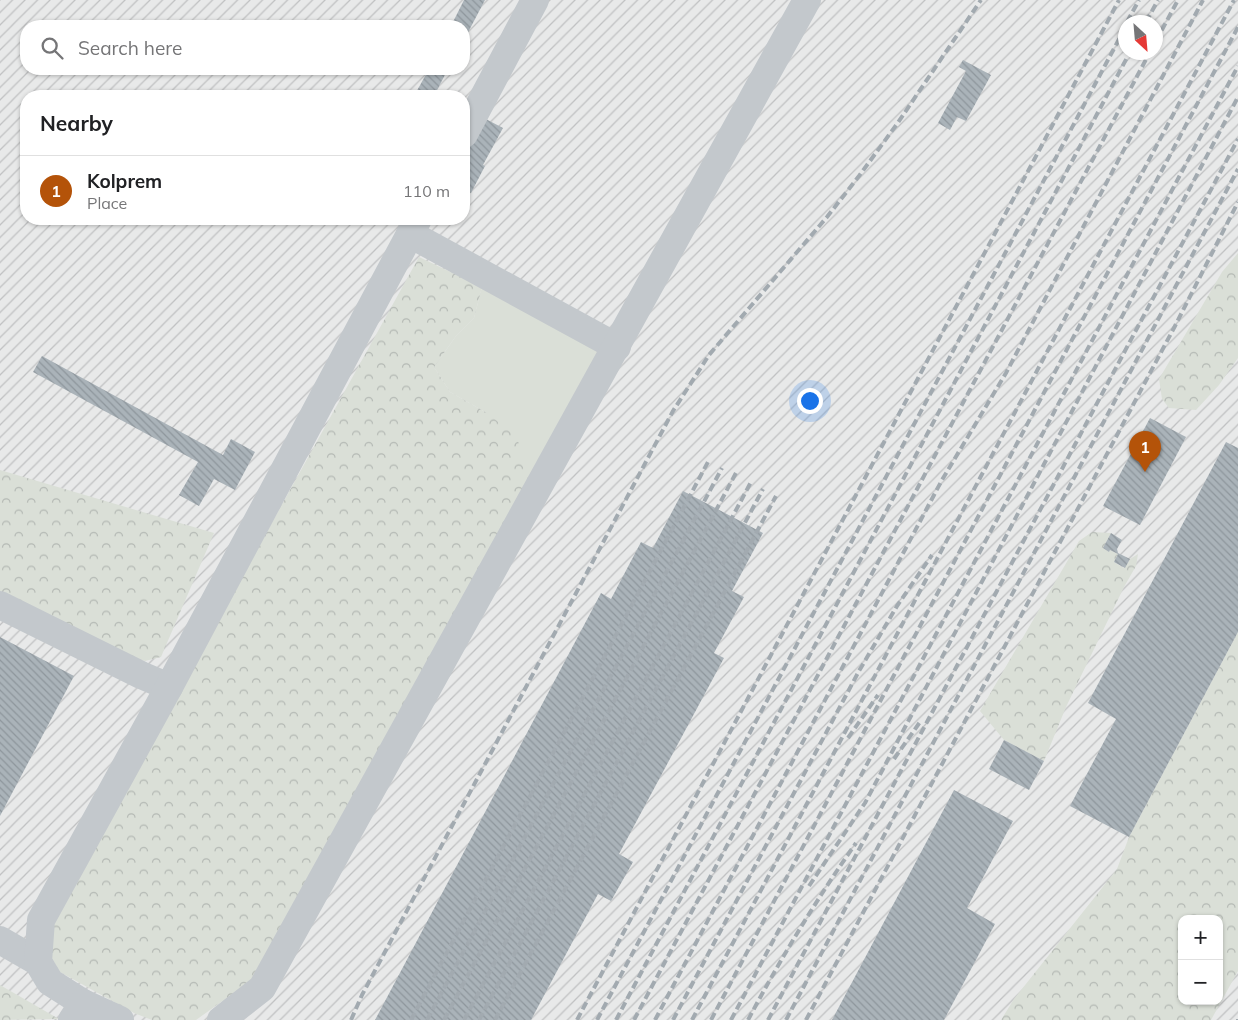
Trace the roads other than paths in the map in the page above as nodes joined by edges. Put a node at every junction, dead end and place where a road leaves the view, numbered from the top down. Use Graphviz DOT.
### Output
graph roads {
  1 [pos="535,0"];
  2 [pos="807,0"];
  3 [pos="470,123"];
  4 [pos="414,226"];
  5 [pos="617,347"];
  6 [pos="0,605"];
  7 [pos="169,687"];
  8 [pos="0,940"];
  9 [pos="38,962"];
  10 [pos="77,1011"];
  11 [pos="120,1020"];
  12 [pos="221,1020"];
  1 -- 3 [label="lane"];
  2 -- 5 [label="lane"];
  4 -- 5 [label="lane"];
  4 -- 7 [label="lane"];
  5 -- 12 [label="lane"];
  6 -- 7 [label="lane"];
  7 -- 9 [label="lane"];
  8 -- 9 [label="lane"];
  9 -- 10 [label="lane"];
  10 -- 11 [label="lane"];
}
